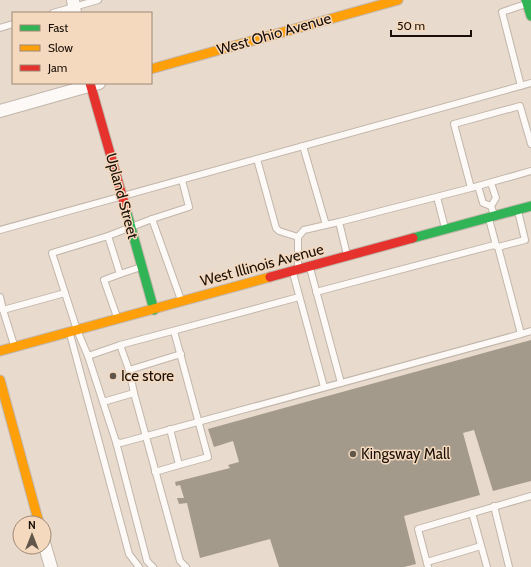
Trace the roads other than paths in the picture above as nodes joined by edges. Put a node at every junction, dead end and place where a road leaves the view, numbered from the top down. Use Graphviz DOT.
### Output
graph roads {
  1 [pos="98,0"];
  2 [pos="398,0"];
  3 [pos="527,2"];
  4 [pos="74,7"];
  5 [pos="56,12"];
  6 [pos="531,16"];
  7 [pos="12,24"];
  8 [pos="0,28"];
  9 [pos="152,69"];
  10 [pos="531,83"];
  11 [pos="94,84"];
  12 [pos="521,86"];
  13 [pos="0,111"];
  14 [pos="528,124"];
  15 [pos="531,144"];
  16 [pos="303,146"];
  17 [pos="257,159"];
  18 [pos="531,171"];
  19 [pos="182,180"];
  20 [pos="491,183"];
  21 [pos="478,186"];
  22 [pos="471,188"];
  23 [pos="122,197"];
  24 [pos="437,197"];
  25 [pos="491,206"];
  26 [pos="531,206"];
  27 [pos="517,210"];
  28 [pos="492,216"];
  29 [pos="152,219"];
  30 [pos="339,222"];
  31 [pos="131,226"];
  32 [pos="326,226"];
  33 [pos="445,229"];
  34 [pos="0,230"];
  35 [pos="108,236"];
  36 [pos="298,236"];
  37 [pos="528,237"];
  38 [pos="497,246"];
  39 [pos="347,256"];
  40 [pos="142,267"];
  41 [pos="309,267"];
  42 [pos="295,270"];
  43 [pos="120,274"];
  44 [pos="316,292"];
  45 [pos="65,293"];
  46 [pos="299,296"];
  47 [pos="0,297"];
  48 [pos="181,302"];
  49 [pos="4,310"];
  50 [pos="154,310"];
  51 [pos="118,319"];
  52 [pos="174,330"];
  53 [pos="74,331"];
  54 [pos="531,331"];
  55 [pos="521,334"];
  56 [pos="120,345"];
  57 [pos="14,347"];
  58 [pos="0,351"];
  59 [pos="181,354"];
  60 [pos="88,356"];
  61 [pos="129,370"];
  62 [pos="0,380"];
  63 [pos="341,382"];
  64 [pos="324,387"];
  65 [pos="134,393"];
  66 [pos="103,402"];
  67 [pos="200,421"];
  68 [pos="170,429"];
  69 [pos="146,436"];
  70 [pos="116,442"];
  71 [pos="179,465"];
  72 [pos="155,472"];
  73 [pos="531,496"];
  74 [pos="494,506"];
  75 [pos="472,513"];
  76 [pos="37,515"];
  77 [pos="481,546"];
  78 [pos="47,555"];
  79 [pos="428,565"];
  80 [pos="50,567"];
  81 [pos="139,567"];
  82 [pos="152,567"];
  83 [pos="186,567"];
  84 [pos="487,567"];
  85 [pos="509,567"];
  1 -- 4 [label="lane"];
  2 -- 9 [label="street, West Ohio Avenue"];
  3 -- 6 [label="street"];
  3 -- 12 [label="lane"];
  4 -- 5 [label="lane"];
  7 -- 8 [label="lane"];
  10 -- 12 [label="lane"];
  11 -- 13 [label="street"];
  11 -- 23 [label="street, Upland Street"];
  12 -- 16 [label="lane"];
  14 -- 15 [label="lane"];
  14 -- 22 [label="lane"];
  16 -- 17 [label="lane"];
  16 -- 32 [label="lane"];
  17 -- 19 [label="lane"];
  17 -- 36 [label="lane"];
  18 -- 20 [label="lane"];
  19 -- 23 [label="lane"];
  19 -- 29 [label="lane"];
  20 -- 21 [label="lane"];
  20 -- 25 [label="lane"];
  21 -- 22 [label="lane"];
  21 -- 25 [label="lane"];
  22 -- 24 [label="lane"];
  23 -- 31 [label="street, Upland Street"];
  23 -- 34 [label="lane"];
  24 -- 30 [label="lane"];
  24 -- 33 [label="lane"];
  25 -- 28 [label="lane"];
  26 -- 27 [label="street, West Illinois Avenue"];
  27 -- 28 [label="street, West Illinois Avenue"];
  27 -- 37 [label="lane"];
  28 -- 33 [label="street, West Illinois Avenue"];
  28 -- 38 [label="lane"];
  29 -- 31 [label="lane"];
  29 -- 48 [label="lane"];
  30 -- 32 [label="lane"];
  30 -- 39 [label="lane"];
  31 -- 35 [label="lane"];
  31 -- 40 [label="street, Upland Street"];
  32 -- 36 [label="lane"];
  33 -- 39 [label="street, West Illinois Avenue"];
  35 -- 43 [label="lane"];
  35 -- 45 [label="lane"];
  36 -- 42 [label="lane"];
  37 -- 38 [label="lane"];
  38 -- 44 [label="lane"];
  38 -- 55 [label="lane"];
  39 -- 41 [label="street, West Illinois Avenue"];
  40 -- 43 [label="lane"];
  40 -- 50 [label="street, Upland Street"];
  41 -- 42 [label="street, West Illinois Avenue"];
  41 -- 44 [label="lane"];
  42 -- 46 [label="lane"];
  42 -- 48 [label="street, West Illinois Avenue"];
  43 -- 51 [label="lane"];
  44 -- 63 [label="lane"];
  45 -- 49 [label="lane"];
  45 -- 53 [label="lane"];
  46 -- 52 [label="lane"];
  46 -- 64 [label="lane"];
  47 -- 49 [label="lane"];
  48 -- 50 [label="street, West Illinois Avenue"];
  49 -- 57 [label="lane"];
  50 -- 51 [label="street, West Illinois Avenue"];
  51 -- 53 [label="street, West Illinois Avenue"];
  52 -- 56 [label="lane"];
  52 -- 59 [label="lane"];
  53 -- 57 [label="street, West Illinois Avenue"];
  53 -- 60 [label="lane"];
  53 -- 81 [label="lane"];
  54 -- 55 [label="lane"];
  55 -- 63 [label="lane"];
  56 -- 60 [label="lane"];
  56 -- 61 [label="lane"];
  57 -- 58 [label="street, West Illinois Avenue"];
  59 -- 61 [label="lane"];
  59 -- 67 [label="lane"];
  60 -- 66 [label="lane"];
  61 -- 65 [label="lane"];
  62 -- 76 [label="street"];
  63 -- 64 [label="lane"];
  64 -- 67 [label="lane"];
  65 -- 66 [label="lane"];
  65 -- 69 [label="lane"];
  66 -- 70 [label="lane"];
  67 -- 68 [label="lane"];
  67 -- 71 [label="lane"];
  68 -- 69 [label="lane"];
  68 -- 71 [label="lane"];
  69 -- 70 [label="lane"];
  69 -- 72 [label="lane"];
  70 -- 82 [label="lane"];
  71 -- 72 [label="lane"];
  72 -- 83 [label="lane"];
  73 -- 74 [label="lane"];
  74 -- 75 [label="lane"];
  74 -- 85 [label="lane"];
  75 -- 77 [label="lane"];
  75 -- 79 [label="lane"];
  77 -- 79 [label="lane"];
  77 -- 84 [label="lane"];
  78 -- 80 [label="street"];
}
